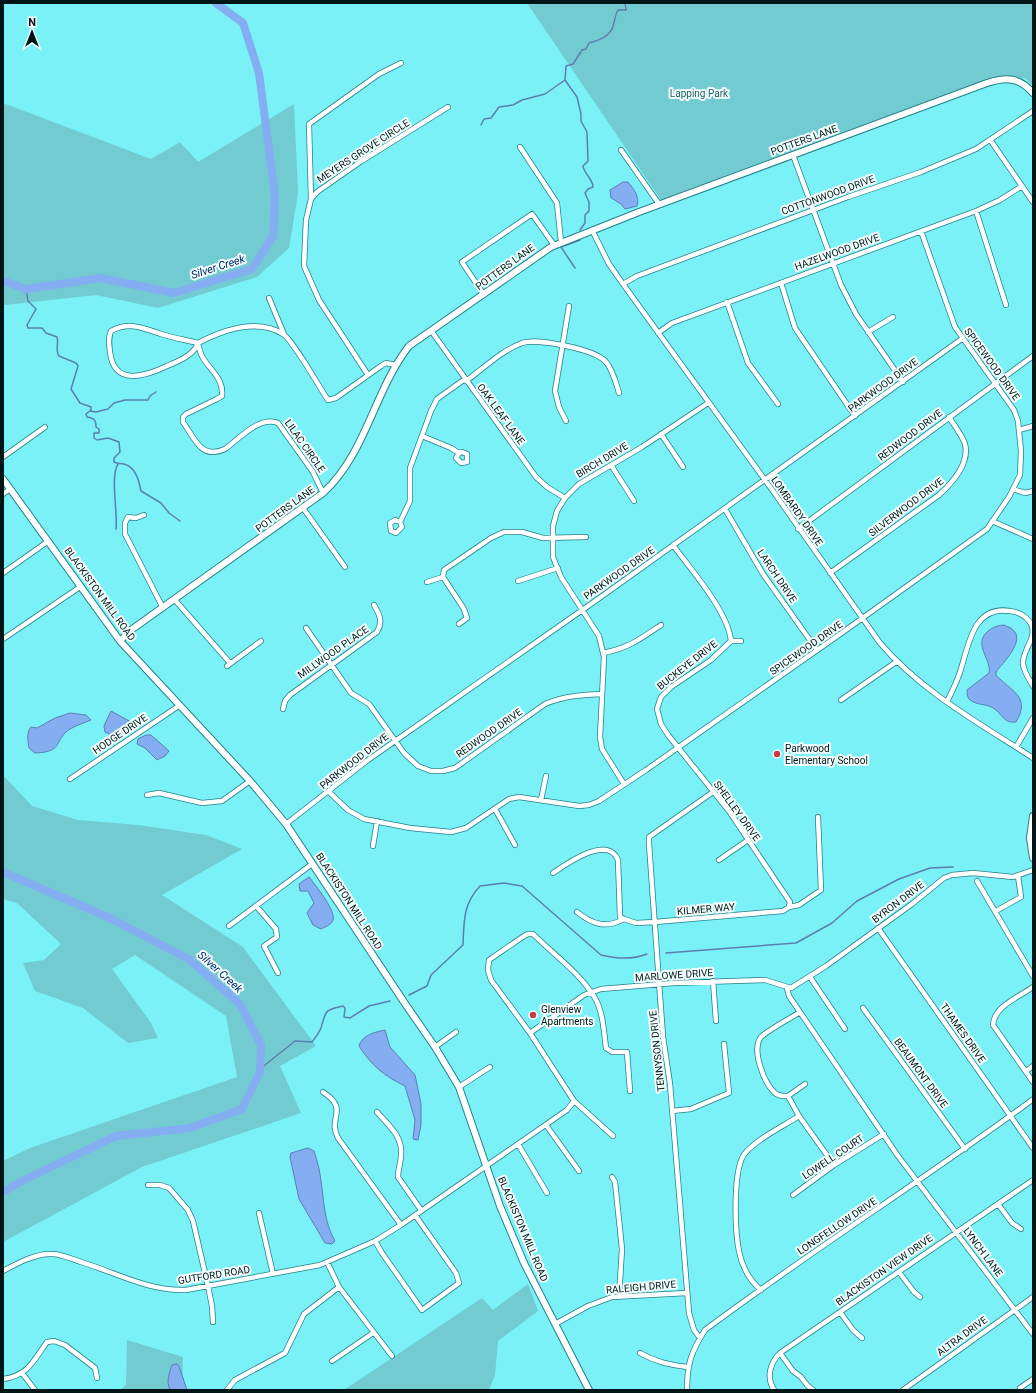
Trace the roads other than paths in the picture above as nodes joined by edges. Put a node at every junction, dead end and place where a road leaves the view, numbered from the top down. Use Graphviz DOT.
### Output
graph roads {
  1 [pos="401,63"];
  2 [pos="1033,93"];
  3 [pos="448,107"];
  4 [pos="1033,111"];
  5 [pos="991,141"];
  6 [pos="520,147"];
  7 [pos="621,150"];
  8 [pos="793,155"];
  9 [pos="1022,186"];
  10 [pos="311,199"];
  11 [pos="1033,202"];
  12 [pos="659,204"];
  13 [pos="813,210"];
  14 [pos="976,210"];
  15 [pos="592,230"];
  16 [pos="921,231"];
  17 [pos="561,242"];
  18 [pos="554,245"];
  19 [pos="833,263"];
  20 [pos="781,283"];
  21 [pos="622,284"];
  22 [pos="484,295"];
  23 [pos="269,298"];
  24 [pos="727,302"];
  25 [pos="1006,305"];
  26 [pos="569,306"];
  27 [pos="893,317"];
  28 [pos="432,332"];
  29 [pos="868,332"];
  30 [pos="658,333"];
  31 [pos="284,334"];
  32 [pos="963,338"];
  33 [pos="198,343"];
  34 [pos="562,346"];
  35 [pos="1033,356"];
  36 [pos="395,365"];
  37 [pos="368,375"];
  38 [pos="466,380"];
  39 [pos="903,382"];
  40 [pos="995,384"];
  41 [pos="619,393"];
  42 [pos="708,403"];
  43 [pos="778,404"];
  44 [pos="855,416"];
  45 [pos="950,417"];
  46 [pos="566,421"];
  47 [pos="1033,426"];
  48 [pos="45,427"];
  49 [pos="1019,430"];
  50 [pos="661,434"];
  51 [pos="422,436"];
  52 [pos="459,453"];
  53 [pos="3,457"];
  54 [pos="611,465"];
  55 [pos="683,467"];
  56 [pos="3,479"];
  57 [pos="765,480"];
  58 [pos="10,489"];
  59 [pos="1013,489"];
  60 [pos="1033,491"];
  61 [pos="3,494"];
  62 [pos="323,494"];
  63 [pos="565,498"];
  64 [pos="634,501"];
  65 [pos="303,508"];
  66 [pos="725,508"];
  67 [pos="144,515"];
  68 [pos="992,521"];
  69 [pos="400,522"];
  70 [pos="798,529"];
  71 [pos="586,536"];
  72 [pos="553,538"];
  73 [pos="1033,539"];
  74 [pos="47,542"];
  75 [pos="674,545"];
  76 [pos="345,567"];
  77 [pos="558,568"];
  78 [pos="3,573"];
  79 [pos="830,574"];
  80 [pos="443,577"];
  81 [pos="518,581"];
  82 [pos="427,582"];
  83 [pos="80,586"];
  84 [pos="175,600"];
  85 [pos="374,605"];
  86 [pos="163,608"];
  87 [pos="582,610"];
  88 [pos="863,619"];
  89 [pos="459,624"];
  90 [pos="661,625"];
  91 [pos="306,628"];
  92 [pos="3,639"];
  93 [pos="741,640"];
  94 [pos="120,641"];
  95 [pos="261,641"];
  96 [pos="731,641"];
  97 [pos="818,650"];
  98 [pos="603,652"];
  99 [pos="896,662"];
  100 [pos="331,664"];
  101 [pos="1033,686"];
  102 [pos="602,694"];
  103 [pos="841,700"];
  104 [pos="947,702"];
  105 [pos="180,705"];
  106 [pos="283,710"];
  107 [pos="1033,718"];
  108 [pos="396,740"];
  109 [pos="1016,747"];
  110 [pos="677,748"];
  111 [pos="1033,758"];
  112 [pos="546,776"];
  113 [pos="70,779"];
  114 [pos="250,780"];
  115 [pos="624,784"];
  116 [pos="329,792"];
  117 [pos="713,792"];
  118 [pos="147,795"];
  119 [pos="541,800"];
  120 [pos="495,809"];
  121 [pos="1033,816"];
  122 [pos="818,817"];
  123 [pos="377,821"];
  124 [pos="286,824"];
  125 [pos="748,840"];
  126 [pos="515,845"];
  127 [pos="373,846"];
  128 [pos="1033,858"];
  129 [pos="719,860"];
  130 [pos="312,864"];
  131 [pos="1033,870"];
  132 [pos="553,873"];
  133 [pos="1018,876"];
  134 [pos="977,881"];
  135 [pos="257,907"];
  136 [pos="789,907"];
  137 [pos="996,911"];
  138 [pos="577,912"];
  139 [pos="624,919"];
  140 [pos="655,922"];
  141 [pos="229,926"];
  142 [pos="878,928"];
  143 [pos="278,973"];
  144 [pos="1033,976"];
  145 [pos="810,977"];
  146 [pos="713,981"];
  147 [pos="660,984"];
  148 [pos="1033,987"];
  149 [pos="787,988"];
  150 [pos="591,993"];
  151 [pos="863,1008"];
  152 [pos="800,1012"];
  153 [pos="716,1021"];
  154 [pos="845,1029"];
  155 [pos="456,1032"];
  156 [pos="530,1033"];
  157 [pos="724,1044"];
  158 [pos="435,1047"];
  159 [pos="1033,1066"];
  160 [pos="490,1067"];
  161 [pos="1026,1071"];
  162 [pos="1033,1082"];
  163 [pos="805,1084"];
  164 [pos="458,1087"];
  165 [pos="630,1091"];
  166 [pos="323,1092"];
  167 [pos="788,1096"];
  168 [pos="1032,1100"];
  169 [pos="574,1101"];
  170 [pos="672,1111"];
  171 [pos="377,1112"];
  172 [pos="799,1116"];
  173 [pos="1010,1116"];
  174 [pos="546,1124"];
  175 [pos="884,1134"];
  176 [pos="613,1136"];
  177 [pos="518,1144"];
  178 [pos="1033,1148"];
  179 [pos="965,1149"];
  180 [pos="834,1165"];
  181 [pos="485,1166"];
  182 [pos="579,1171"];
  183 [pos="612,1177"];
  184 [pos="1033,1180"];
  185 [pos="918,1182"];
  186 [pos="148,1185"];
  187 [pos="547,1192"];
  188 [pos="793,1195"];
  189 [pos="998,1204"];
  190 [pos="421,1210"];
  191 [pos="259,1213"];
  192 [pos="415,1215"];
  193 [pos="401,1225"];
  194 [pos="1021,1230"];
  195 [pos="956,1232"];
  196 [pos="375,1241"];
  197 [pos="327,1262"];
  198 [pos="3,1271"];
  199 [pos="899,1272"];
  200 [pos="273,1274"];
  201 [pos="208,1286"];
  202 [pos="340,1287"];
  203 [pos="761,1290"];
  204 [pos="687,1293"];
  205 [pos="619,1297"];
  206 [pos="1033,1297"];
  207 [pos="920,1298"];
  208 [pos="1015,1310"];
  209 [pos="840,1312"];
  210 [pos="212,1322"];
  211 [pos="555,1324"];
  212 [pos="373,1333"];
  213 [pos="1033,1334"];
  214 [pos="700,1338"];
  215 [pos="862,1338"];
  216 [pos="640,1353"];
  217 [pos="780,1353"];
  218 [pos="392,1356"];
  219 [pos="332,1361"];
  220 [pos="688,1367"];
  221 [pos="22,1373"];
  222 [pos="97,1378"];
  223 [pos="3,1379"];
  224 [pos="1033,1379"];
  225 [pos="1020,1388"];
  226 [pos="35,1390"];
  227 [pos="227,1390"];
  228 [pos="589,1390"];
  229 [pos="687,1390"];
  230 [pos="774,1390"];
  231 [pos="813,1390"];
  232 [pos="903,1390"];
  1 -- 10 [label="street"];
  2 -- 8 [label="main road, POTTERS LANE"];
  3 -- 10 [label="street, MEYERS GROVE CIRCLE"];
  4 -- 5 [label="street, COTTONWOOD DRIVE"];
  5 -- 9 [label="street"];
  5 -- 13 [label="street, COTTONWOOD DRIVE"];
  6 -- 17 [label="street"];
  7 -- 12 [label="street"];
  8 -- 12 [label="main road, POTTERS LANE"];
  8 -- 13 [label="street"];
  9 -- 11 [label="street"];
  9 -- 14 [label="street, HAZELWOOD DRIVE"];
  10 -- 37 [label="street"];
  12 -- 15 [label="main road, POTTERS LANE"];
  13 -- 19 [label="street"];
  13 -- 21 [label="street, COTTONWOOD DRIVE"];
  14 -- 16 [label="street, HAZELWOOD DRIVE"];
  14 -- 25 [label="street"];
  15 -- 17 [label="main road, POTTERS LANE"];
  15 -- 21 [label="street, LOMBARDY DRIVE"];
  16 -- 19 [label="street, HAZELWOOD DRIVE"];
  16 -- 32 [label="street, SPICEWOOD DRIVE"];
  17 -- 18 [label="main road, POTTERS LANE"];
  18 -- 22 [label="main road, POTTERS LANE"];
  18 -- 22 [label="street"];
  19 -- 20 [label="street, HAZELWOOD DRIVE"];
  19 -- 29 [label="street"];
  20 -- 24 [label="street, HAZELWOOD DRIVE"];
  20 -- 44 [label="street"];
  21 -- 30 [label="street, LOMBARDY DRIVE"];
  22 -- 28 [label="main road, POTTERS LANE"];
  23 -- 31 [label="street"];
  24 -- 30 [label="street, HAZELWOOD DRIVE"];
  24 -- 43 [label="street"];
  26 -- 34 [label="street"];
  27 -- 29 [label="street"];
  28 -- 36 [label="main road, POTTERS LANE"];
  28 -- 38 [label="street, OAK LEAF LANE"];
  29 -- 39 [label="street"];
  30 -- 42 [label="street, LOMBARDY DRIVE"];
  31 -- 33 [label="street"];
  31 -- 37 [label="street"];
  32 -- 39 [label="street, PARKWOOD DRIVE"];
  32 -- 40 [label="street, SPICEWOOD DRIVE"];
  33 -- 33 [label="street"];
  33 -- 62 [label="street, LILAC CIRCLE"];
  34 -- 38 [label="street"];
  34 -- 41 [label="street"];
  34 -- 46 [label="street"];
  35 -- 40 [label="street, REDWOOD DRIVE"];
  36 -- 37 [label="street"];
  36 -- 62 [label="main road, POTTERS LANE"];
  38 -- 51 [label="street"];
  38 -- 63 [label="street, OAK LEAF LANE"];
  39 -- 44 [label="street, PARKWOOD DRIVE"];
  40 -- 45 [label="street, REDWOOD DRIVE"];
  40 -- 49 [label="street, SPICEWOOD DRIVE"];
  42 -- 50 [label="street, BIRCH DRIVE"];
  42 -- 57 [label="street, LOMBARDY DRIVE"];
  44 -- 57 [label="street, PARKWOOD DRIVE"];
  45 -- 70 [label="street, REDWOOD DRIVE"];
  45 -- 79 [label="street, SILVERWOOD DRIVE"];
  47 -- 49 [label="street"];
  48 -- 53 [label="street"];
  49 -- 59 [label="street, SPICEWOOD DRIVE"];
  50 -- 54 [label="street, BIRCH DRIVE"];
  50 -- 55 [label="street"];
  51 -- 52 [label="street"];
  51 -- 69 [label="street"];
  54 -- 63 [label="street, BIRCH DRIVE"];
  54 -- 64 [label="street"];
  56 -- 58 [label="main road, BLACKISTON MILL ROAD"];
  57 -- 66 [label="street, PARKWOOD DRIVE"];
  57 -- 70 [label="street, LOMBARDY DRIVE"];
  58 -- 61 [label="street"];
  58 -- 74 [label="main road, BLACKISTON MILL ROAD"];
  59 -- 60 [label="street"];
  59 -- 68 [label="street, SPICEWOOD DRIVE"];
  62 -- 65 [label="main road, POTTERS LANE"];
  63 -- 72 [label="street, BIRCH DRIVE"];
  65 -- 76 [label="street"];
  65 -- 84 [label="main road, POTTERS LANE"];
  66 -- 75 [label="street, PARKWOOD DRIVE"];
  66 -- 97 [label="street, LARCH DRIVE"];
  67 -- 86 [label="street"];
  68 -- 73 [label="street"];
  68 -- 88 [label="street, SPICEWOOD DRIVE"];
  70 -- 79 [label="street, LOMBARDY DRIVE"];
  71 -- 72 [label="street"];
  72 -- 77 [label="street, BIRCH DRIVE"];
  72 -- 80 [label="street"];
  74 -- 78 [label="street"];
  74 -- 83 [label="main road, BLACKISTON MILL ROAD"];
  75 -- 87 [label="street, PARKWOOD DRIVE"];
  75 -- 96 [label="street, BUCKEYE DRIVE"];
  77 -- 81 [label="street"];
  77 -- 87 [label="street, BIRCH DRIVE"];
  79 -- 88 [label="street, LOMBARDY DRIVE"];
  80 -- 82 [label="street"];
  80 -- 89 [label="street"];
  83 -- 92 [label="street"];
  83 -- 94 [label="main road, BLACKISTON MILL ROAD"];
  84 -- 86 [label="main road, POTTERS LANE"];
  84 -- 95 [label="street"];
  85 -- 100 [label="street, MILLWOOD PLACE"];
  86 -- 94 [label="main road, POTTERS LANE"];
  87 -- 98 [label="street, BIRCH DRIVE"];
  87 -- 108 [label="street, PARKWOOD DRIVE"];
  88 -- 97 [label="street, SPICEWOOD DRIVE"];
  88 -- 99 [label="street, LOMBARDY DRIVE"];
  90 -- 98 [label="street"];
  91 -- 100 [label="street, REDWOOD DRIVE"];
  93 -- 96 [label="street, BUCKEYE DRIVE"];
  94 -- 105 [label="main road, BLACKISTON MILL ROAD"];
  96 -- 110 [label="street, BUCKEYE DRIVE"];
  97 -- 110 [label="street, SPICEWOOD DRIVE"];
  98 -- 102 [label="street, BIRCH DRIVE"];
  99 -- 103 [label="street"];
  99 -- 104 [label="street, LOMBARDY DRIVE"];
  100 -- 106 [label="street, MILLWOOD PLACE"];
  100 -- 108 [label="street, REDWOOD DRIVE"];
  101 -- 104 [label="street"];
  102 -- 108 [label="street, REDWOOD DRIVE"];
  102 -- 115 [label="street, BIRCH DRIVE"];
  104 -- 109 [label="street, LOMBARDY DRIVE"];
  105 -- 113 [label="street, HODGE DRIVE"];
  105 -- 114 [label="main road, BLACKISTON MILL ROAD"];
  107 -- 109 [label="street"];
  108 -- 116 [label="street, PARKWOOD DRIVE"];
  109 -- 111 [label="street, LOMBARDY DRIVE"];
  110 -- 115 [label="street, SPICEWOOD DRIVE"];
  110 -- 117 [label="street, SHELLEY DRIVE"];
  112 -- 119 [label="street"];
  114 -- 118 [label="street"];
  114 -- 124 [label="main road, BLACKISTON MILL ROAD"];
  115 -- 119 [label="street, SPICEWOOD DRIVE"];
  116 -- 123 [label="street, SPICEWOOD DRIVE"];
  116 -- 124 [label="street, PARKWOOD DRIVE"];
  117 -- 125 [label="street, SHELLEY DRIVE"];
  117 -- 140 [label="street, TENNYSON DRIVE"];
  119 -- 120 [label="street, SPICEWOOD DRIVE"];
  120 -- 123 [label="street, SPICEWOOD DRIVE"];
  120 -- 126 [label="street"];
  121 -- 128 [label="main road"];
  122 -- 136 [label="street, KILMER WAY"];
  123 -- 127 [label="street"];
  124 -- 130 [label="main road, BLACKISTON MILL ROAD"];
  125 -- 129 [label="street"];
  125 -- 136 [label="street, SHELLEY DRIVE"];
  130 -- 135 [label="street"];
  130 -- 158 [label="main road, BLACKISTON MILL ROAD"];
  131 -- 133 [label="street, BYRON DRIVE"];
  132 -- 139 [label="street"];
  133 -- 137 [label="street"];
  133 -- 142 [label="street, BYRON DRIVE"];
  134 -- 137 [label="street"];
  135 -- 141 [label="street"];
  135 -- 143 [label="street"];
  136 -- 140 [label="street, KILMER WAY"];
  137 -- 144 [label="street"];
  138 -- 139 [label="street, KILMER WAY"];
  139 -- 140 [label="street, KILMER WAY"];
  140 -- 147 [label="street, TENNYSON DRIVE"];
  142 -- 145 [label="street, BYRON DRIVE"];
  142 -- 173 [label="street, THAMES DRIVE"];
  145 -- 149 [label="street, BYRON DRIVE"];
  145 -- 154 [label="street"];
  146 -- 147 [label="street, MARLOWE DRIVE"];
  146 -- 149 [label="street, MARLOWE DRIVE"];
  146 -- 153 [label="street"];
  147 -- 150 [label="street, MARLOWE DRIVE"];
  147 -- 170 [label="street, TENNYSON DRIVE"];
  148 -- 161 [label="street"];
  149 -- 152 [label="street"];
  150 -- 156 [label="street, MARLOWE DRIVE"];
  150 -- 156 [label="street"];
  150 -- 165 [label="street"];
  151 -- 179 [label="street, BEAUMONT DRIVE"];
  152 -- 167 [label="street"];
  152 -- 175 [label="street"];
  155 -- 158 [label="street"];
  156 -- 169 [label="street"];
  157 -- 170 [label="street"];
  158 -- 164 [label="main road, BLACKISTON MILL ROAD"];
  159 -- 161 [label="street"];
  160 -- 164 [label="street"];
  161 -- 162 [label="street"];
  163 -- 167 [label="street"];
  164 -- 181 [label="main road, BLACKISTON MILL ROAD"];
  166 -- 193 [label="street"];
  167 -- 172 [label="street"];
  168 -- 173 [label="street, LONGFELLOW DRIVE"];
  169 -- 174 [label="street"];
  169 -- 176 [label="street"];
  170 -- 204 [label="street, TENNYSON DRIVE"];
  171 -- 190 [label="street"];
  172 -- 180 [label="street"];
  172 -- 203 [label="street"];
  173 -- 178 [label="street, THAMES DRIVE"];
  173 -- 179 [label="street, LONGFELLOW DRIVE"];
  174 -- 177 [label="street"];
  174 -- 182 [label="street"];
  175 -- 180 [label="street, LOWELL COURT"];
  175 -- 185 [label="street"];
  177 -- 181 [label="street"];
  177 -- 187 [label="street"];
  179 -- 185 [label="street, LONGFELLOW DRIVE"];
  180 -- 188 [label="street, LOWELL COURT"];
  181 -- 190 [label="street, GUTFORD ROAD"];
  181 -- 211 [label="main road, BLACKISTON MILL ROAD"];
  183 -- 205 [label="street"];
  184 -- 189 [label="street, BLACKISTON VIEW DRIVE"];
  185 -- 195 [label="street, LYNCH LANE"];
  185 -- 203 [label="street, LONGFELLOW DRIVE"];
  186 -- 201 [label="street"];
  189 -- 194 [label="street"];
  189 -- 195 [label="street, BLACKISTON VIEW DRIVE"];
  190 -- 192 [label="street, GUTFORD ROAD"];
  191 -- 200 [label="street"];
  192 -- 193 [label="street, GUTFORD ROAD"];
  192 -- 196 [label="street"];
  193 -- 196 [label="street, GUTFORD ROAD"];
  195 -- 199 [label="street, BLACKISTON VIEW DRIVE"];
  195 -- 208 [label="street, LYNCH LANE"];
  196 -- 197 [label="street, GUTFORD ROAD"];
  197 -- 200 [label="street, GUTFORD ROAD"];
  197 -- 202 [label="street"];
  198 -- 201 [label="street, GUTFORD ROAD"];
  199 -- 207 [label="street"];
  199 -- 209 [label="street, BLACKISTON VIEW DRIVE"];
  200 -- 201 [label="street, GUTFORD ROAD"];
  201 -- 210 [label="street"];
  202 -- 212 [label="street"];
  202 -- 227 [label="street"];
  203 -- 214 [label="street, LONGFELLOW DRIVE"];
  204 -- 205 [label="street, RALEIGH DRIVE"];
  204 -- 214 [label="street, TENNYSON DRIVE"];
  205 -- 211 [label="street, RALEIGH DRIVE"];
  206 -- 208 [label="street, ALTRA DRIVE"];
  208 -- 213 [label="street, LYNCH LANE"];
  208 -- 232 [label="street, ALTRA DRIVE"];
  209 -- 215 [label="street"];
  209 -- 217 [label="street, BLACKISTON VIEW DRIVE"];
  211 -- 228 [label="main road, BLACKISTON MILL ROAD"];
  212 -- 218 [label="street"];
  212 -- 219 [label="street"];
  214 -- 220 [label="street, LONGFELLOW DRIVE"];
  216 -- 220 [label="street"];
  217 -- 230 [label="street, BLACKISTON VIEW DRIVE"];
  217 -- 231 [label="street"];
  220 -- 229 [label="street, LONGFELLOW DRIVE"];
  221 -- 222 [label="street"];
  221 -- 223 [label="street"];
  221 -- 226 [label="street"];
  224 -- 225 [label="street"];
}
